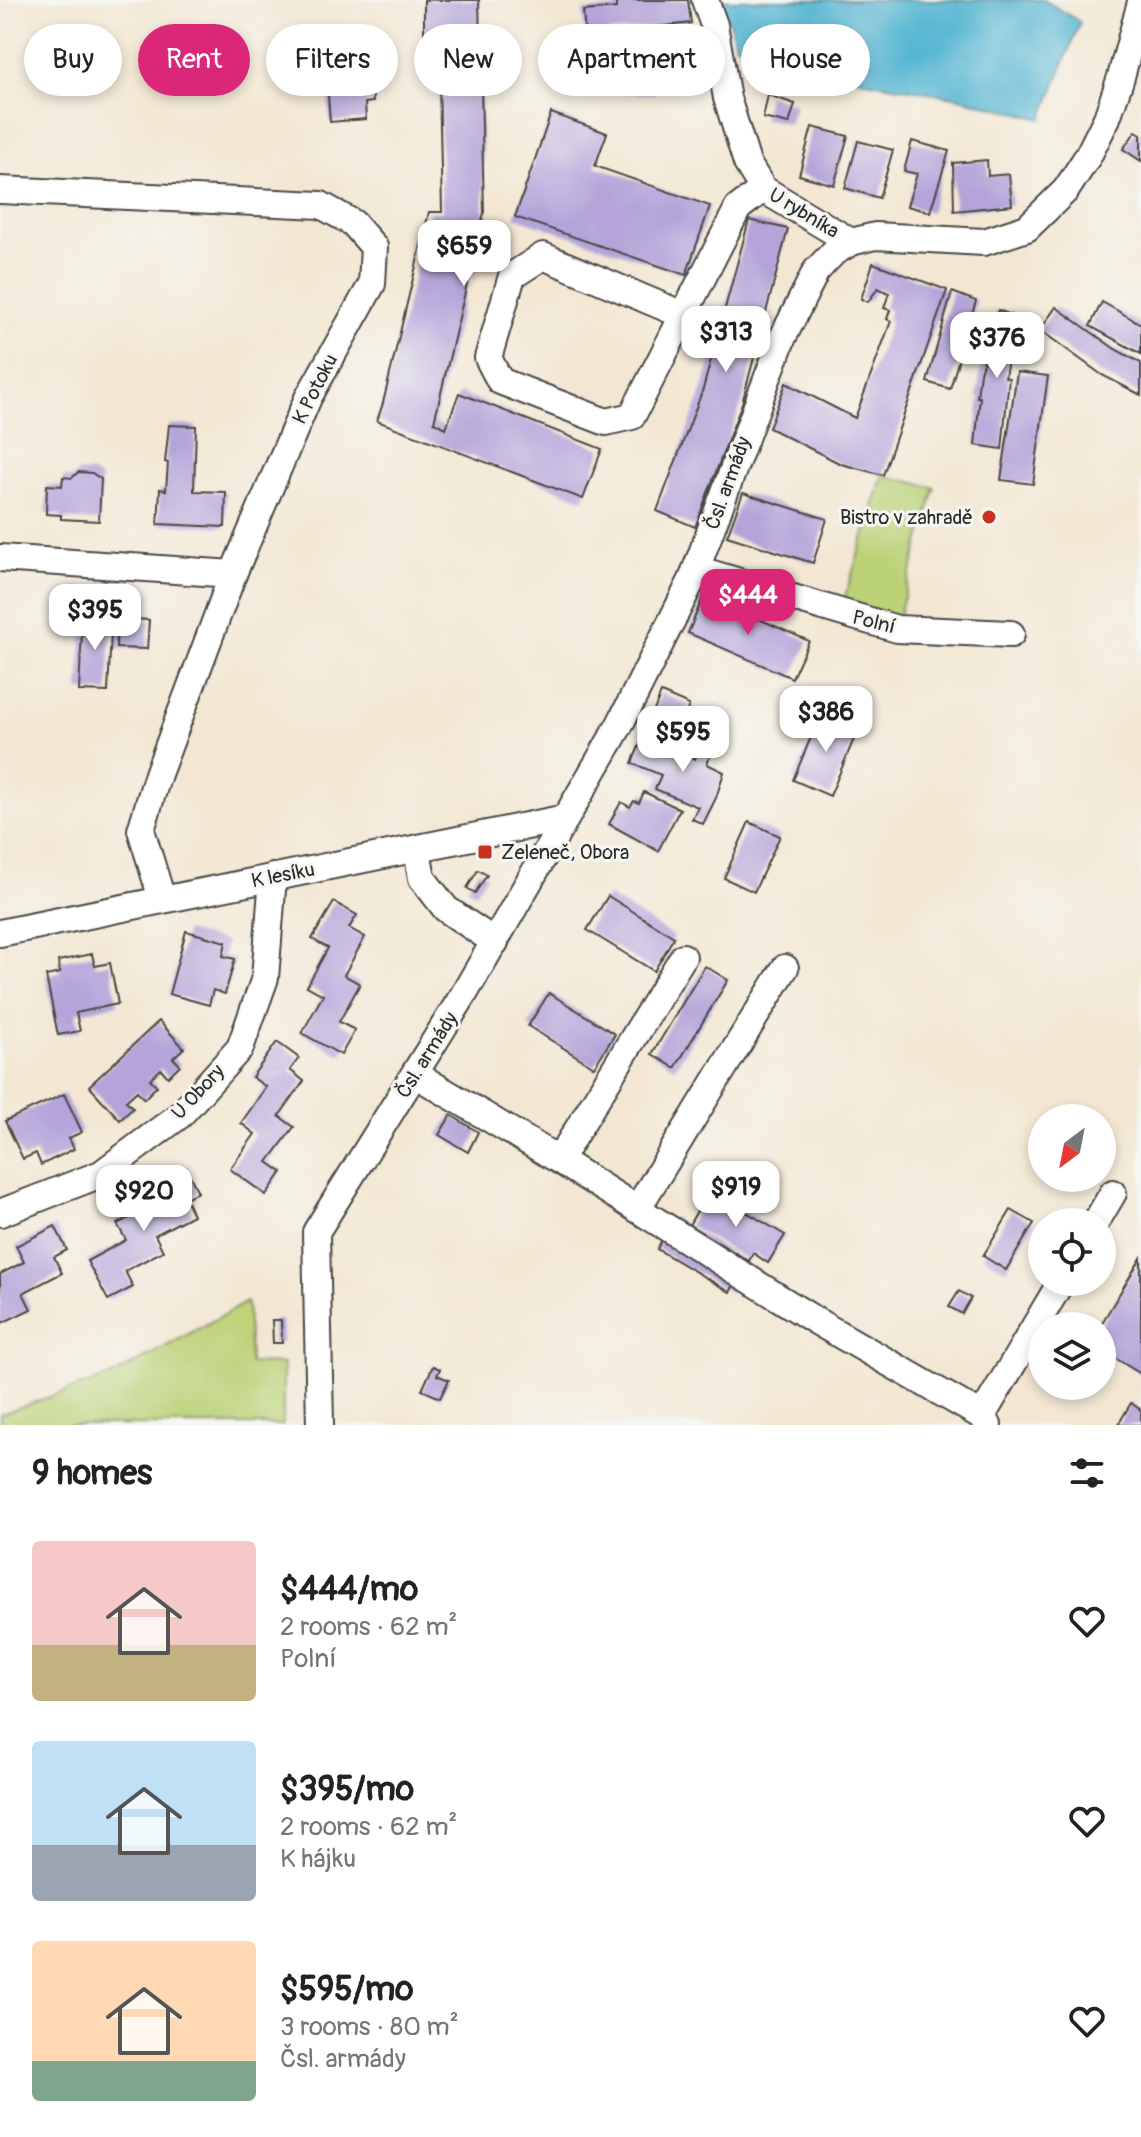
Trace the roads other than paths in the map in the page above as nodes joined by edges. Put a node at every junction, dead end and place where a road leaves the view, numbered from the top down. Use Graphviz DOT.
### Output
graph roads {
  1 [pos="705,0"];
  2 [pos="1141,2"];
  3 [pos="1131,81"];
  4 [pos="763,189"];
  5 [pos="0,190"];
  6 [pos="851,242"];
  7 [pos="683,315"];
  8 [pos="0,558"];
  9 [pos="696,569"];
  10 [pos="233,574"];
  11 [pos="1011,634"];
  12 [pos="566,818"];
  13 [pos="417,850"];
  14 [pos="273,877"];
  15 [pos="162,899"];
  16 [pos="0,933"];
  17 [pos="495,942"];
  18 [pos="683,957"];
  19 [pos="785,968"];
  20 [pos="415,1074"];
  21 [pos="559,1160"];
  22 [pos="1113,1193"];
  23 [pos="1104,1208"];
  24 [pos="637,1209"];
  25 [pos="0,1213"];
  26 [pos="1053,1296"];
  27 [pos="985,1421"];
  28 [pos="320,1425"];
  1 -- 4 [label="street, U rybníka"];
  2 -- 3 [label="street"];
  3 -- 6 [label="street"];
  4 -- 6 [label="street, U rybníka"];
  4 -- 7 [label="street"];
  5 -- 10 [label="street, K Potoku"];
  6 -- 9 [label="street, Čsl. armády"];
  7 -- 7 [label="street"];
  8 -- 10 [label="street"];
  9 -- 11 [label="street, Polní"];
  9 -- 12 [label="street, Čsl. armády"];
  10 -- 15 [label="street, K Potoku"];
  12 -- 13 [label="street, K lesíku"];
  12 -- 17 [label="street, Čsl. armády"];
  13 -- 14 [label="street, K lesíku"];
  13 -- 17 [label="street"];
  14 -- 15 [label="street, K lesíku"];
  14 -- 25 [label="street, U Obory"];
  15 -- 16 [label="street, K lesíku"];
  17 -- 20 [label="street, Čsl. armády"];
  18 -- 21 [label="street"];
  19 -- 24 [label="street"];
  20 -- 21 [label="street"];
  20 -- 28 [label="street, Čsl. armády"];
  21 -- 24 [label="street"];
  22 -- 23 [label="street"];
  24 -- 27 [label="street"];
  26 -- 27 [label="street"];
}
